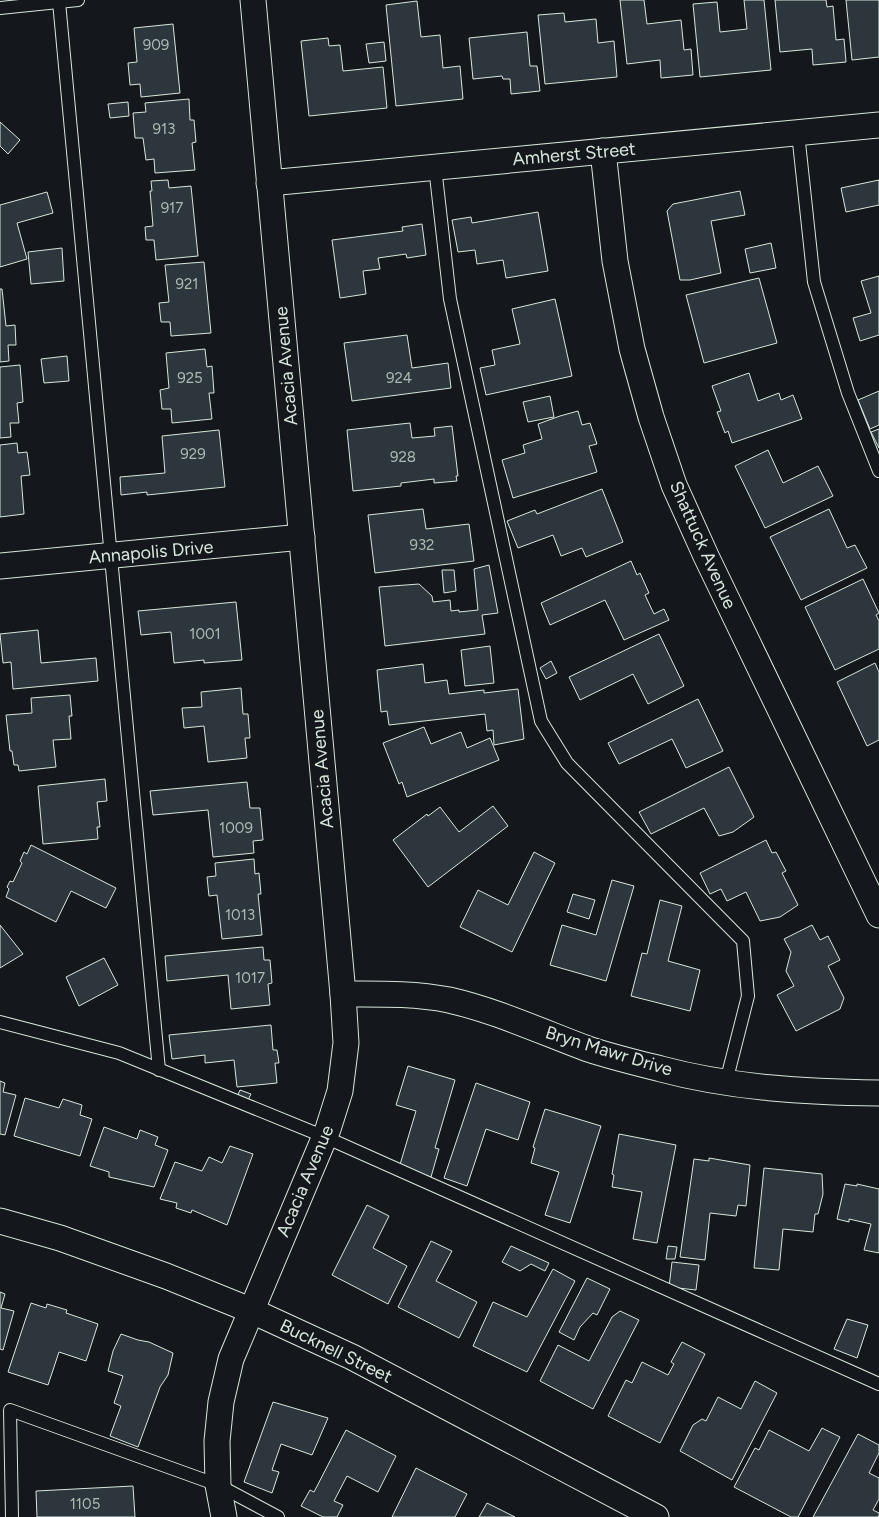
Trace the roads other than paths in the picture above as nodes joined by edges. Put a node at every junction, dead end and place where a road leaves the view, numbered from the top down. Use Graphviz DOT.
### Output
graph roads {
  1 [pos="78,0"];
  2 [pos="253,0"];
  3 [pos="59,2"];
  4 [pos="0,8"];
  5 [pos="879,125"];
  6 [pos="798,132"];
  7 [pos="603,151"];
  8 [pos="435,167"];
  9 [pos="269,183"];
  10 [pos="879,471"];
  11 [pos="302,537"];
  12 [pos="110,556"];
  13 [pos="0,566"];
  14 [pos="879,915"];
  15 [pos="343,994"];
  16 [pos="0,1022"];
  17 [pos="160,1070"];
  18 [pos="726,1082"];
  19 [pos="879,1093"];
  20 [pos="325,1137"];
  21 [pos="0,1221"];
  22 [pos="250,1310"];
  23 [pos="879,1384"];
  24 [pos="218,1485"];
  25 [pos="12,1517"];
  26 [pos="224,1517"];
  27 [pos="278,1517"];
  28 [pos="656,1517"];
  1 -- 3 [label="lane"];
  2 -- 9 [label="street, Acacia Avenue"];
  3 -- 4 [label="lane"];
  3 -- 12 [label="lane"];
  5 -- 6 [label="street, Amherst Street"];
  6 -- 7 [label="street, Amherst Street"];
  6 -- 10 [label="lane"];
  7 -- 8 [label="street, Amherst Street"];
  7 -- 14 [label="street, Shattuck Avenue"];
  8 -- 9 [label="street, Amherst Street"];
  8 -- 18 [label="lane"];
  9 -- 11 [label="street, Acacia Avenue"];
  11 -- 12 [label="street, Annapolis Drive"];
  11 -- 15 [label="street, Acacia Avenue"];
  12 -- 13 [label="street, Annapolis Drive"];
  12 -- 17 [label="lane"];
  15 -- 18 [label="street, Bryn Mawr Drive"];
  15 -- 20 [label="street, Acacia Avenue"];
  16 -- 17 [label="lane"];
  17 -- 20 [label="lane"];
  18 -- 19 [label="street, Bryn Mawr Drive"];
  20 -- 22 [label="street, Acacia Avenue"];
  20 -- 23 [label="lane"];
  21 -- 22 [label="street, Bucknell Street"];
  22 -- 24 [label="street, Acacia Avenue"];
  22 -- 28 [label="street, Bucknell Street"];
  24 -- 25 [label="lane"];
  24 -- 26 [label="street, Acacia Avenue"];
  24 -- 27 [label="lane"];
}
